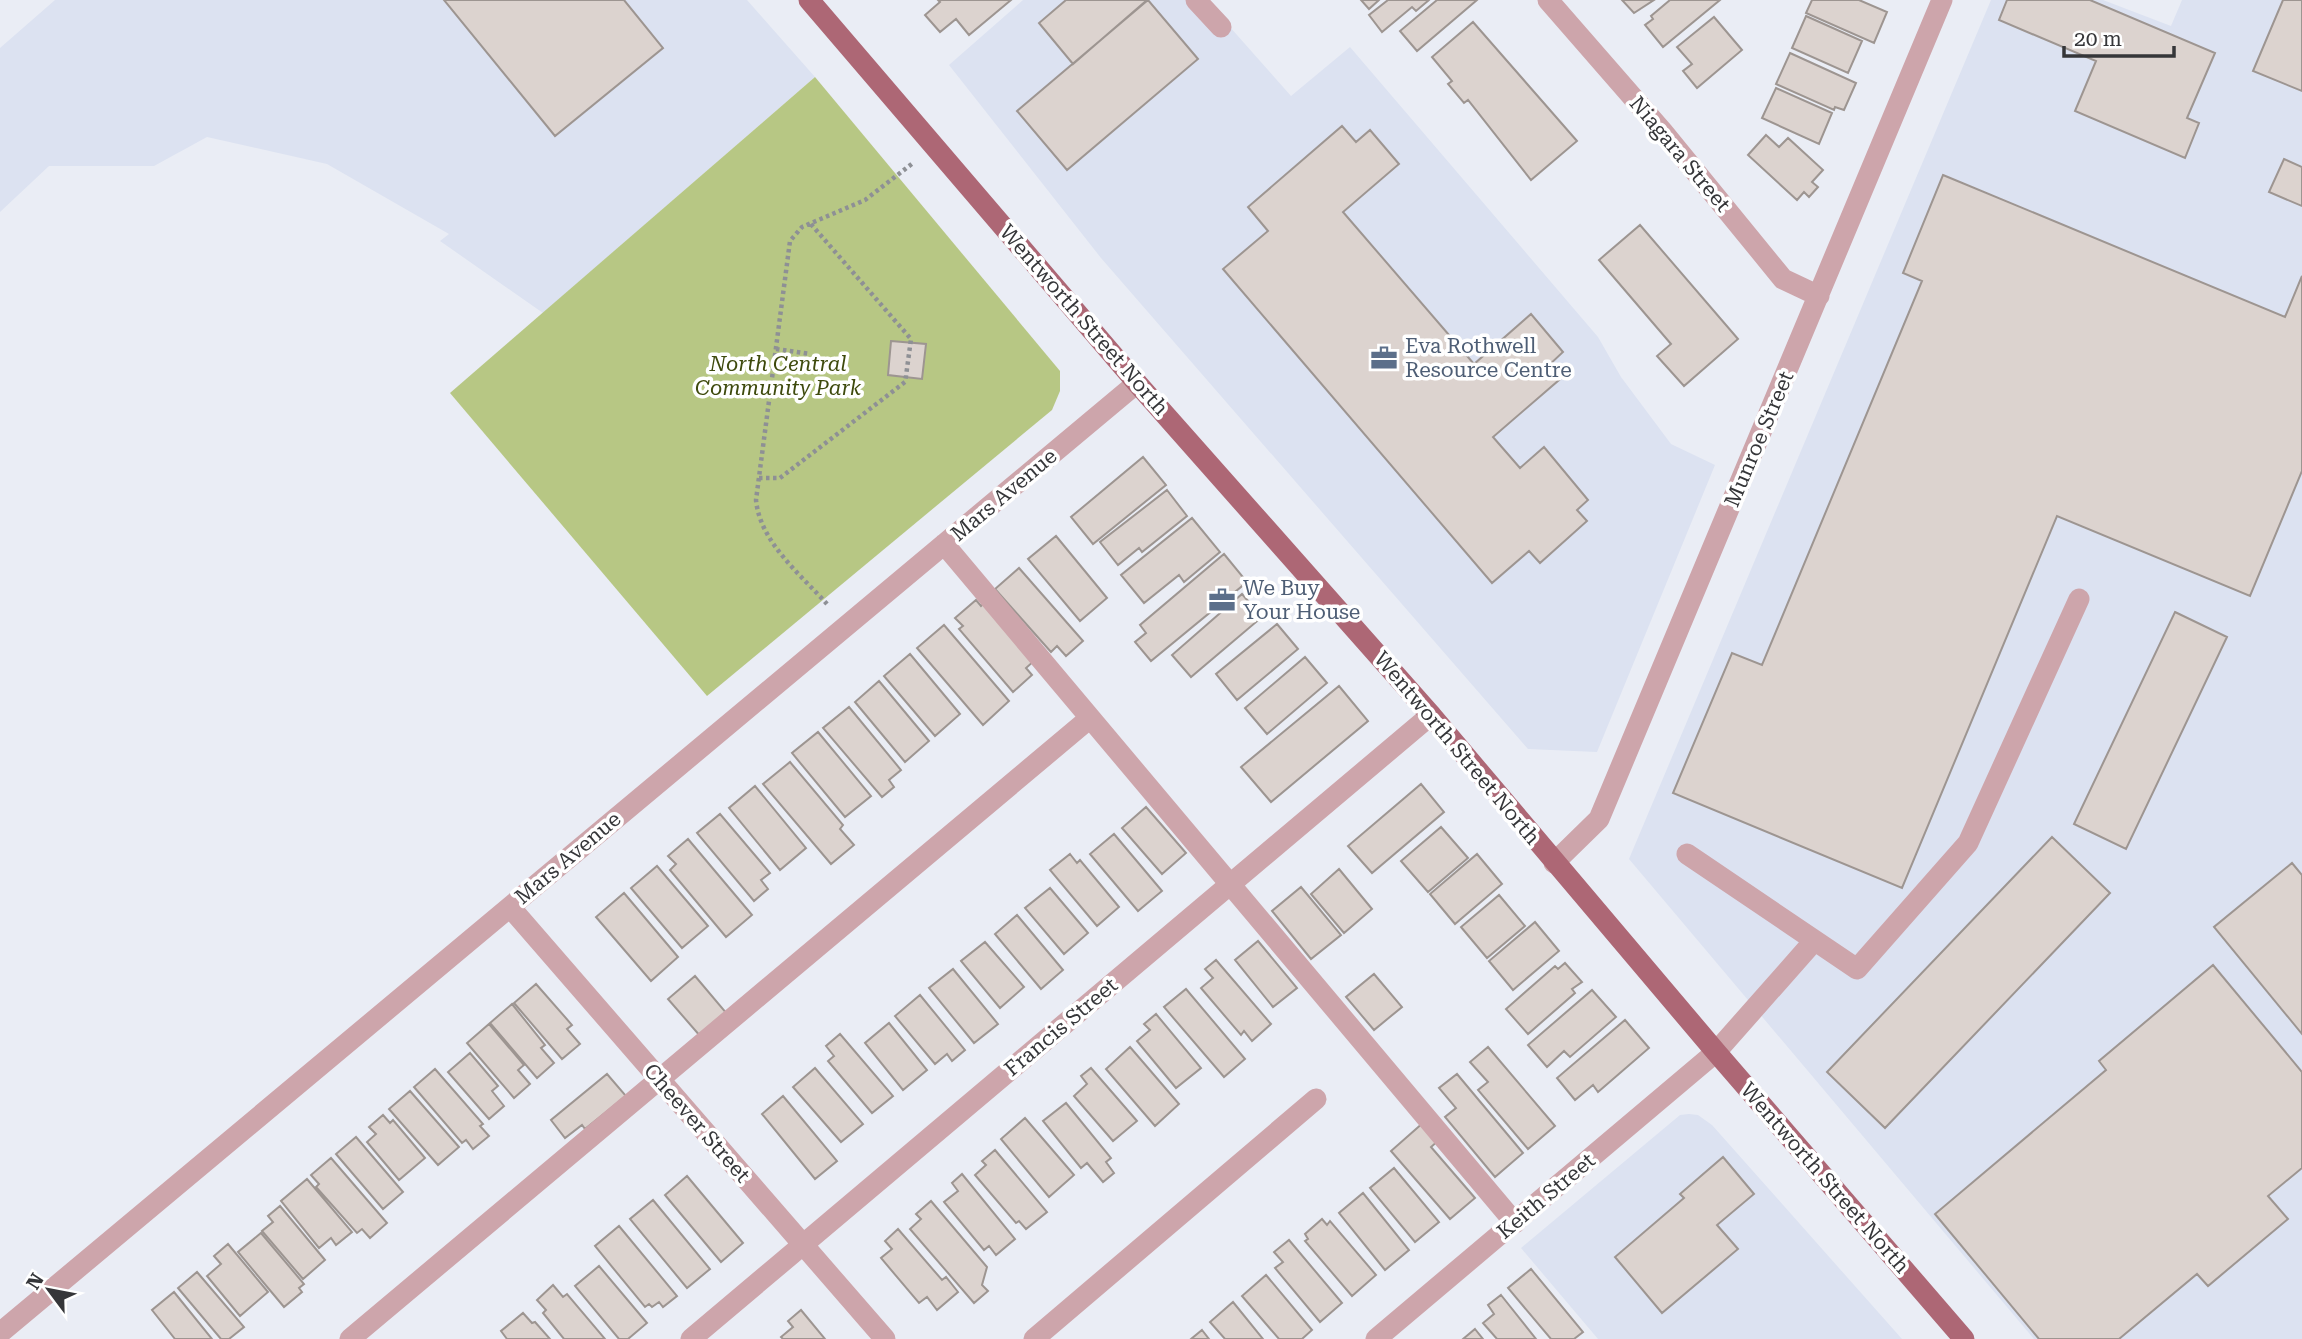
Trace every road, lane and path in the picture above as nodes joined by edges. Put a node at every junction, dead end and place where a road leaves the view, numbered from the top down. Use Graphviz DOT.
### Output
graph roads {
  1 [pos="808,0"];
  2 [pos="1196,0"];
  3 [pos="1548,0"];
  4 [pos="1942,0"];
  5 [pos="1221,27"];
  6 [pos="934,145"];
  7 [pos="810,223"];
  8 [pos="1819,296"];
  9 [pos="776,349"];
  10 [pos="810,354"];
  11 [pos="1137,383"];
  12 [pos="759,478"];
  13 [pos="944,544"];
  14 [pos="2079,599"];
  15 [pos="846,626"];
  16 [pos="1431,715"];
  17 [pos="1090,718"];
  18 [pos="1688,854"];
  19 [pos="1554,863"];
  20 [pos="1231,883"];
  21 [pos="510,907"];
  22 [pos="1814,941"];
  23 [pos="1716,1052"];
  24 [pos="658,1078"];
  25 [pos="1316,1099"];
  26 [pos="1515,1223"];
  27 [pos="803,1245"];
  28 [pos="0,1333"];
  29 [pos="350,1339"];
  30 [pos="691,1339"];
  31 [pos="885,1339"];
  32 [pos="1034,1339"];
  33 [pos="1376,1339"];
  34 [pos="1964,1339"];
  1 -- 6 [label="main road, Wentworth Street North"];
  2 -- 5 [label="street"];
  3 -- 8 [label="street, Niagara Street"];
  4 -- 8 [label="street, Munroe Street"];
  6 -- 7 [label="path"];
  6 -- 11 [label="main road, Wentworth Street North"];
  7 -- 9 [label="path"];
  7 -- 12 [label="path"];
  8 -- 19 [label="street, Munroe Street"];
  9 -- 10 [label="path"];
  9 -- 12 [label="path"];
  11 -- 13 [label="street, Mars Avenue"];
  11 -- 16 [label="main road, Wentworth Street North"];
  12 -- 15 [label="path"];
  13 -- 15 [label="street, Mars Avenue"];
  13 -- 17 [label="street"];
  14 -- 22 [label="street"];
  15 -- 21 [label="street, Mars Avenue"];
  16 -- 19 [label="main road, Wentworth Street North"];
  16 -- 20 [label="street, Francis Street"];
  17 -- 20 [label="street"];
  17 -- 24 [label="street"];
  18 -- 22 [label="street"];
  19 -- 23 [label="main road, Wentworth Street North"];
  20 -- 26 [label="street"];
  20 -- 27 [label="street, Francis Street"];
  21 -- 24 [label="street, Cheever Street"];
  21 -- 28 [label="street, Mars Avenue"];
  22 -- 23 [label="street, Keith Street"];
  23 -- 26 [label="street, Keith Street"];
  23 -- 34 [label="main road, Wentworth Street North"];
  24 -- 27 [label="street, Cheever Street"];
  24 -- 29 [label="street"];
  25 -- 32 [label="street"];
  26 -- 33 [label="street, Keith Street"];
  27 -- 30 [label="street, Francis Street"];
  27 -- 31 [label="street, Cheever Street"];
}
